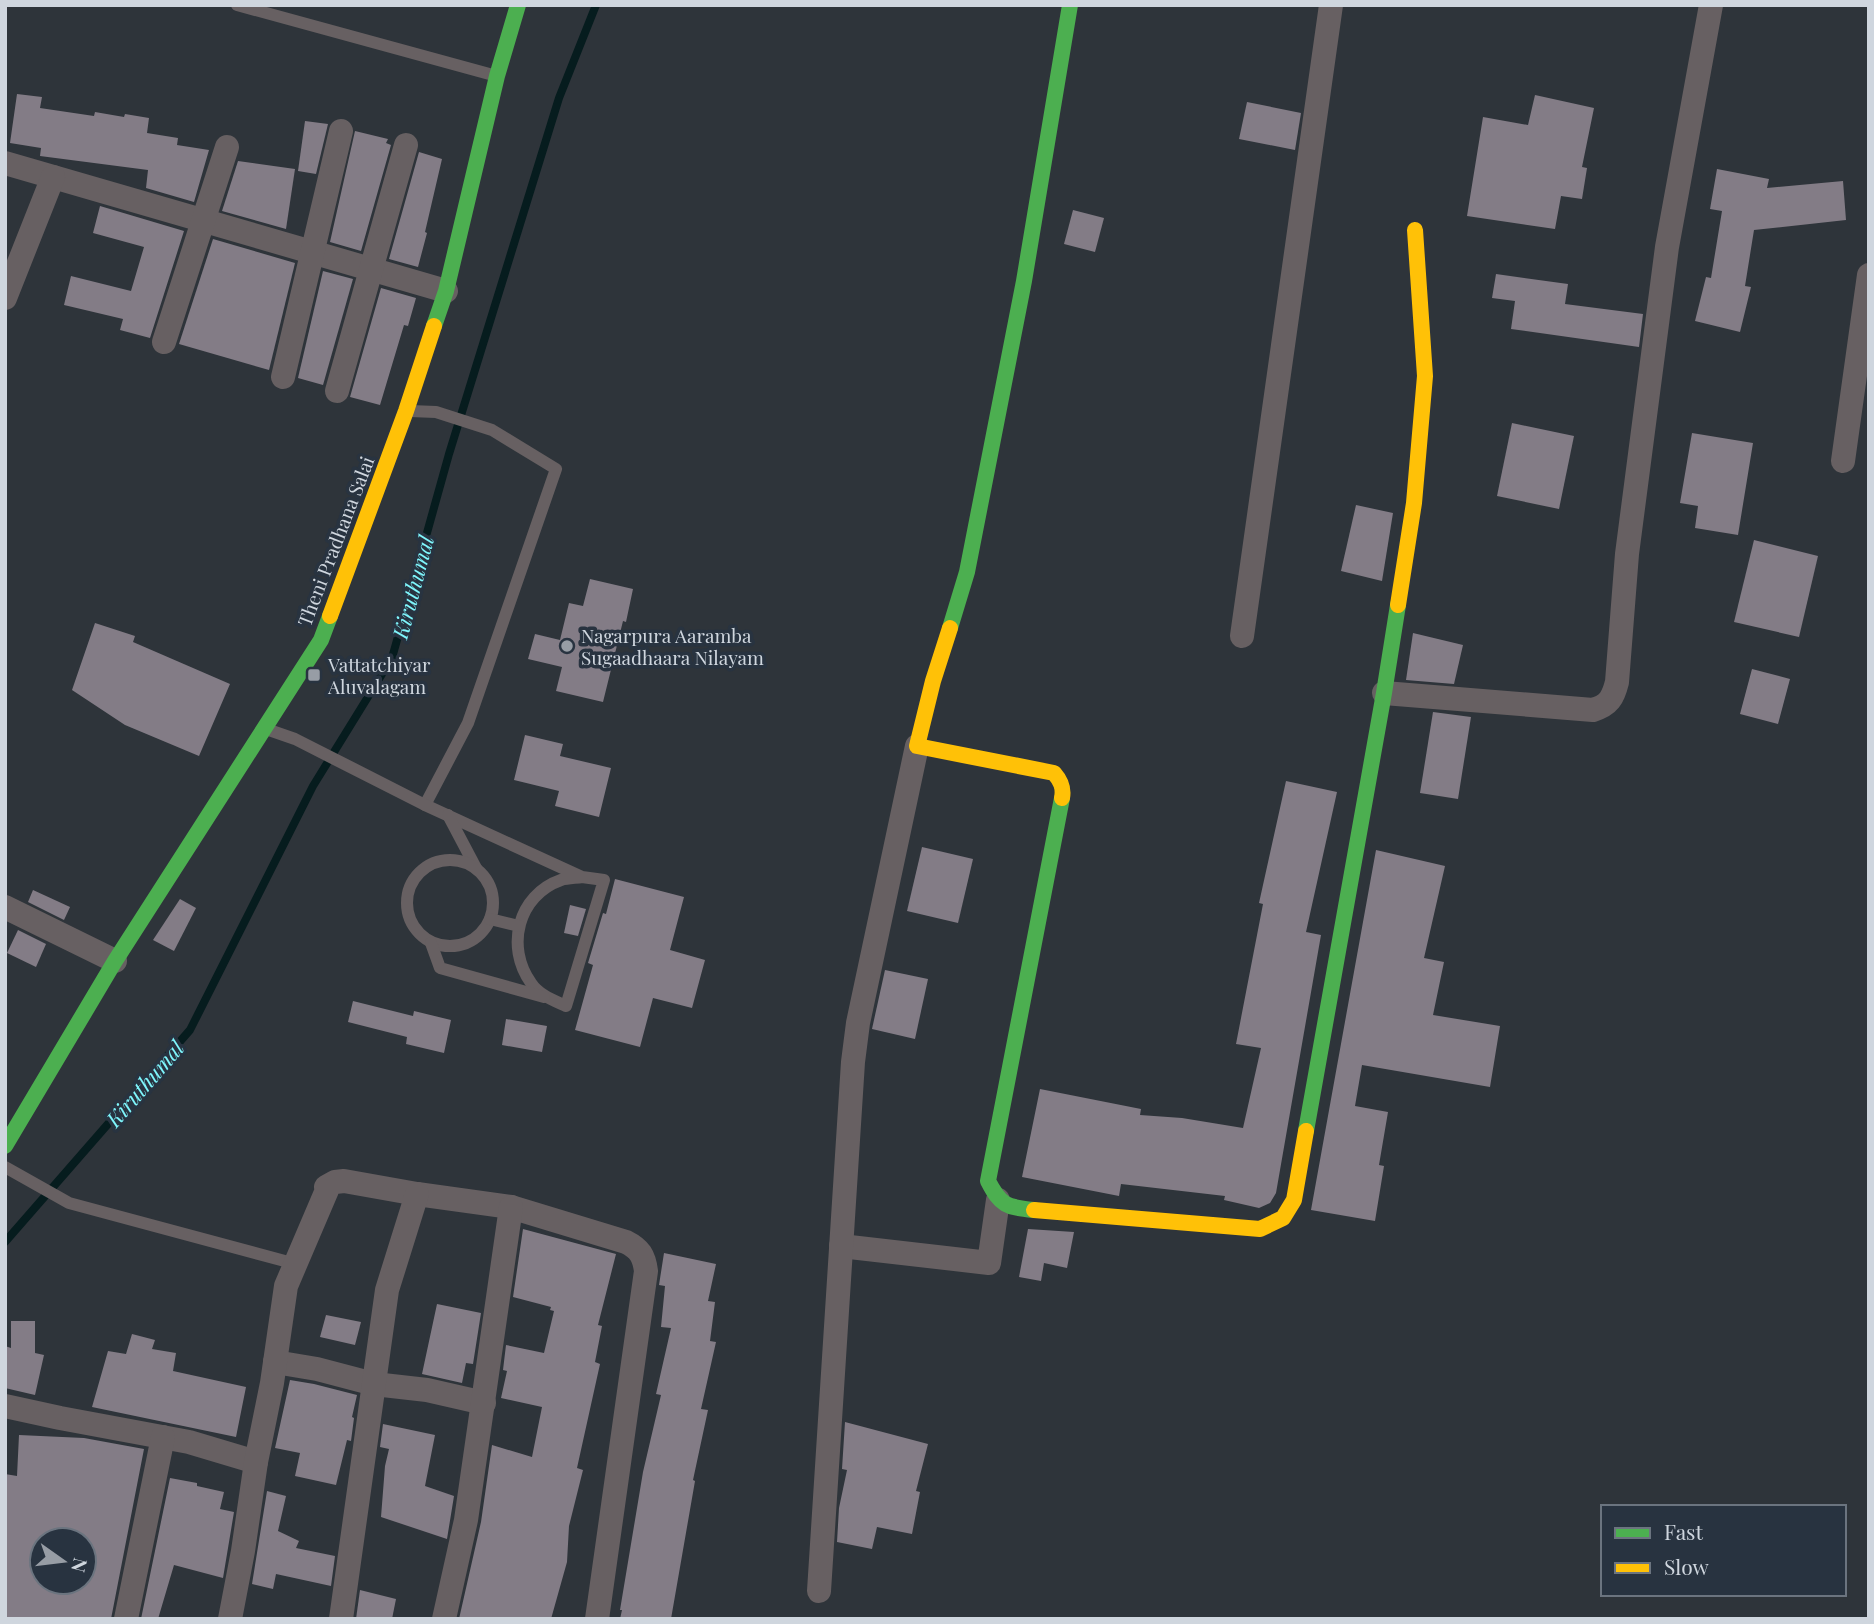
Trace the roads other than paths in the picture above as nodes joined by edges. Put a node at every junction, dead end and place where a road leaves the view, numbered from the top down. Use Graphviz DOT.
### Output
graph roads {
  1 [pos="237,5"];
  2 [pos="518,5"];
  3 [pos="1070,5"];
  4 [pos="1331,5"];
  5 [pos="1711,5"];
  6 [pos="497,76"];
  7 [pos="341,131"];
  8 [pos="406,145"];
  9 [pos="227,147"];
  10 [pos="5,163"];
  11 [pos="53,177"];
  12 [pos="203,220"];
  13 [pos="1415,230"];
  14 [pos="313,252"];
  15 [pos="371,269"];
  16 [pos="1869,275"];
  17 [pos="446,291"];
  18 [pos="5,298"];
  19 [pos="164,342"];
  20 [pos="283,377"];
  21 [pos="337,391"];
  22 [pos="406,411"];
  23 [pos="1843,461"];
  24 [pos="1242,636"];
  25 [pos="1384,693"];
  26 [pos="264,728"];
  27 [pos="917,746"];
  28 [pos="425,804"];
  29 [pos="448,815"];
  30 [pos="476,868"];
  31 [pos="582,877"];
  32 [pos="5,906"];
  33 [pos="490,919"];
  34 [pos="519,926"];
  35 [pos="431,943"];
  36 [pos="115,961"];
  37 [pos="547,998"];
  38 [pos="5,1146"];
  39 [pos="5,1167"];
  40 [pos="417,1194"];
  41 [pos="998,1200"];
  42 [pos="511,1207"];
  43 [pos="841,1246"];
  44 [pos="296,1264"];
  45 [pos="275,1362"];
  46 [pos="374,1384"];
  47 [pos="484,1403"];
  48 [pos="5,1406"];
  49 [pos="163,1437"];
  50 [pos="256,1462"];
  51 [pos="819,1591"];
  52 [pos="126,1619"];
  53 [pos="230,1619"];
  54 [pos="341,1619"];
  55 [pos="444,1619"];
  56 [pos="597,1619"];
  1 -- 6 [label="lane"];
  2 -- 6 [label="street, Theni Pradhana Salai"];
  3 -- 27 [label="street"];
  4 -- 24 [label="street"];
  5 -- 25 [label="street"];
  6 -- 17 [label="street, Theni Pradhana Salai"];
  7 -- 14 [label="street"];
  8 -- 15 [label="street"];
  9 -- 12 [label="street"];
  10 -- 11 [label="street"];
  11 -- 12 [label="street"];
  11 -- 18 [label="street"];
  12 -- 14 [label="street"];
  12 -- 19 [label="street"];
  13 -- 25 [label="street"];
  14 -- 15 [label="street"];
  14 -- 20 [label="street"];
  15 -- 17 [label="street"];
  15 -- 21 [label="street"];
  16 -- 23 [label="street"];
  17 -- 22 [label="street, Theni Pradhana Salai"];
  22 -- 26 [label="street, Theni Pradhana Salai"];
  22 -- 28 [label="lane"];
  25 -- 41 [label="street"];
  26 -- 28 [label="lane"];
  26 -- 36 [label="street, Theni Pradhana Salai"];
  27 -- 41 [label="street"];
  27 -- 43 [label="street"];
  28 -- 29 [label="lane"];
  29 -- 30 [label="lane"];
  29 -- 31 [label="lane"];
  30 -- 33 [label="lane"];
  30 -- 35 [label="lane"];
  31 -- 34 [label="lane"];
  31 -- 37 [label="lane"];
  32 -- 36 [label="street"];
  33 -- 34 [label="lane"];
  33 -- 35 [label="lane"];
  34 -- 37 [label="lane"];
  35 -- 37 [label="lane"];
  36 -- 38 [label="street, Theni Pradhana Salai"];
  39 -- 44 [label="lane"];
  40 -- 42 [label="street"];
  40 -- 44 [label="street"];
  40 -- 46 [label="street"];
  41 -- 43 [label="street"];
  42 -- 47 [label="street"];
  42 -- 56 [label="street"];
  43 -- 51 [label="street"];
  44 -- 45 [label="street"];
  45 -- 46 [label="street"];
  45 -- 50 [label="street"];
  46 -- 47 [label="street"];
  46 -- 54 [label="street"];
  47 -- 55 [label="street"];
  48 -- 49 [label="street"];
  49 -- 50 [label="street"];
  49 -- 52 [label="street"];
  50 -- 53 [label="street"];
}
